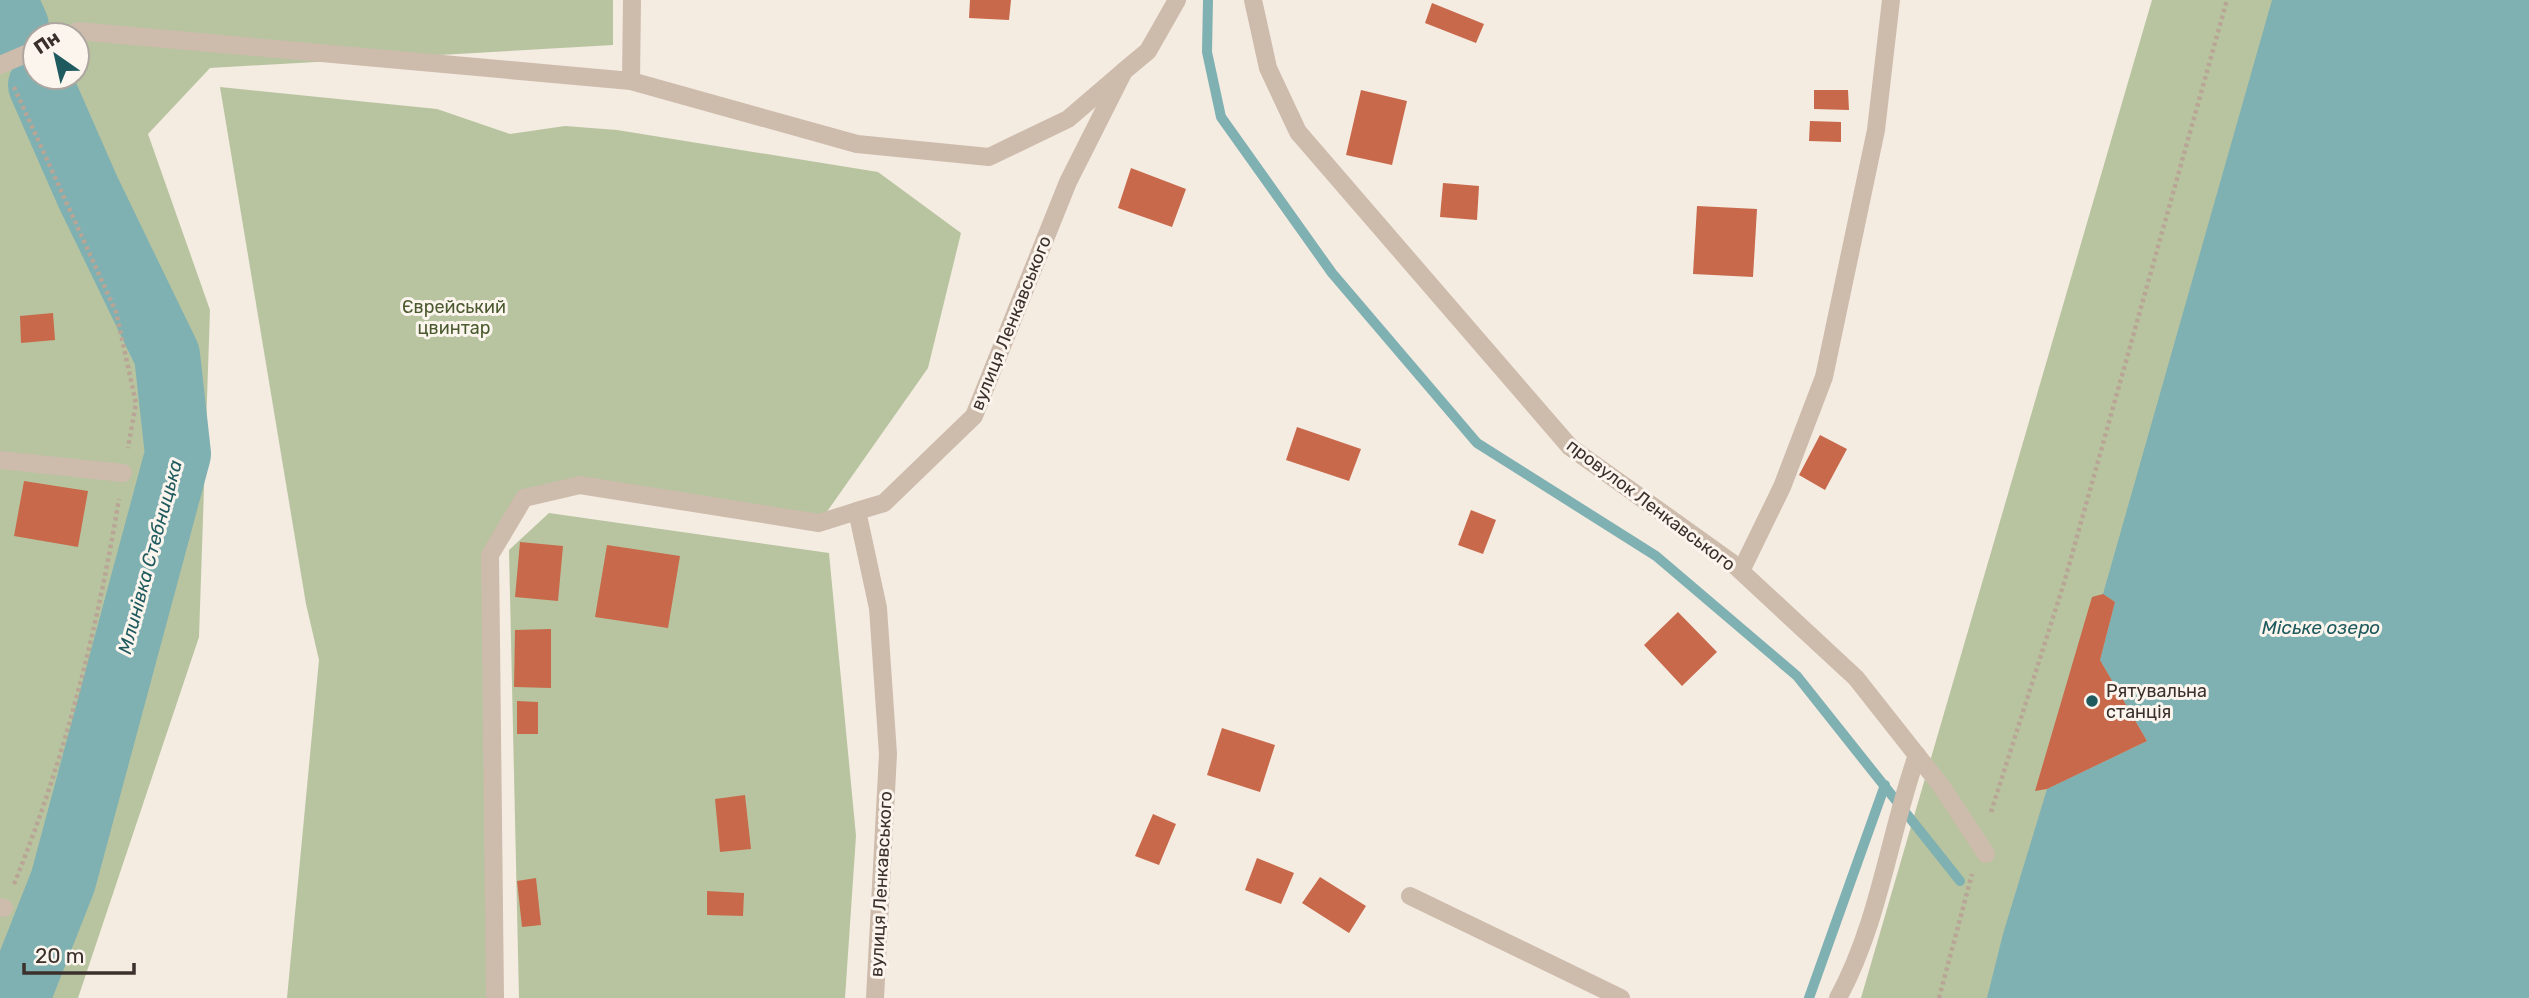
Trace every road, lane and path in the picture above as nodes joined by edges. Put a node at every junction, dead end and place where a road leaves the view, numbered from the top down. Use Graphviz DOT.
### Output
graph roads {
  1 [pos="632,0"];
  2 [pos="1177,0"];
  3 [pos="1253,0"];
  4 [pos="1891,0"];
  5 [pos="2227,0"];
  6 [pos="91,32"];
  7 [pos="21,56"];
  8 [pos="2,64"];
  9 [pos="1124,71"];
  10 [pos="631,81"];
  11 [pos="0,460"];
  12 [pos="123,473"];
  13 [pos="857,511"];
  14 [pos="1741,571"];
  15 [pos="1917,755"];
  16 [pos="1983,849"];
  17 [pos="1410,896"];
  18 [pos="2,908"];
  19 [pos="495,998"];
  20 [pos="875,998"];
  21 [pos="1621,998"];
  22 [pos="1838,998"];
  23 [pos="1939,998"];
  1 -- 10 [label="street"];
  2 -- 9 [label="street, вулиця Ленкавського"];
  3 -- 14 [label="street, провулок Ленкавського"];
  4 -- 14 [label="street"];
  5 -- 16 [label="path"];
  6 -- 10 [label="street"];
  7 -- 8 [label="street"];
  8 -- 12 [label="path"];
  9 -- 10 [label="street"];
  9 -- 13 [label="street, вулиця Ленкавського"];
  11 -- 12 [label="street"];
  12 -- 18 [label="path"];
  13 -- 19 [label="street"];
  13 -- 20 [label="street, вулиця Ленкавського"];
  14 -- 15 [label="street, провулок Ленкавського"];
  15 -- 16 [label="street, провулок Ленкавського"];
  15 -- 22 [label="street"];
  16 -- 23 [label="path"];
  17 -- 21 [label="street"];
}
